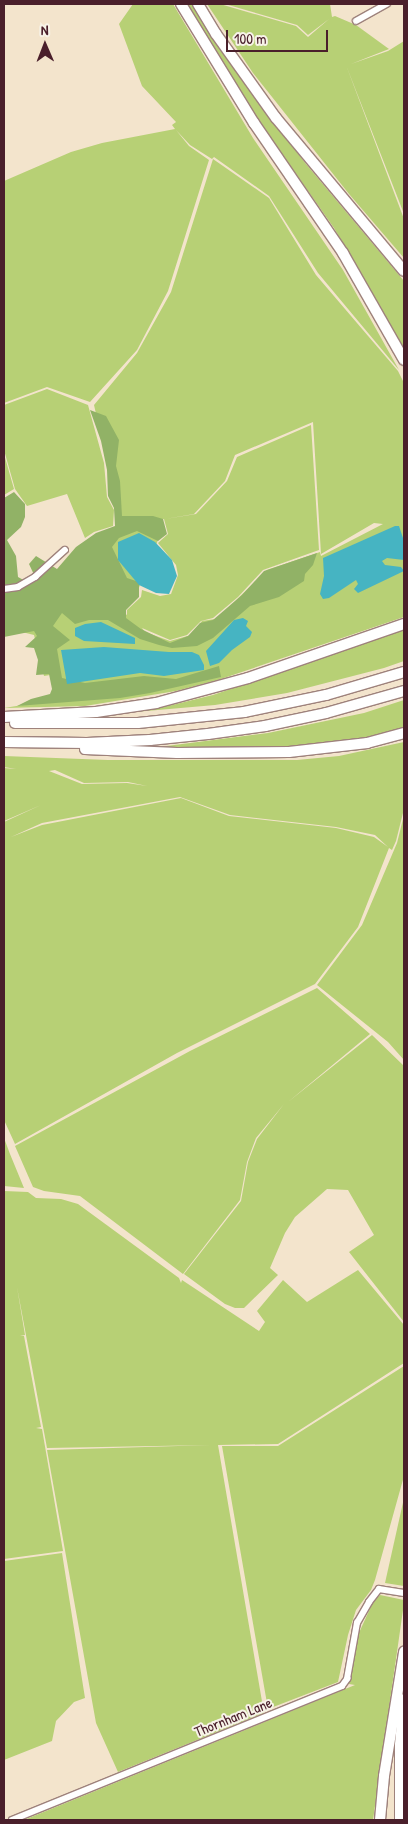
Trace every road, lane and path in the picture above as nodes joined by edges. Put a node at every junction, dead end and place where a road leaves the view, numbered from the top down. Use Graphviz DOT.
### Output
graph roads {
  1 [pos="181,4"];
  2 [pos="198,4"];
  3 [pos="387,4"];
  4 [pos="356,21"];
  5 [pos="404,271"];
  6 [pos="404,360"];
  7 [pos="65,550"];
  8 [pos="4,589"];
  9 [pos="404,624"];
  10 [pos="404,672"];
  11 [pos="404,691"];
  12 [pos="4,716"];
  13 [pos="4,722"];
  14 [pos="404,734"];
  15 [pos="4,743"];
  16 [pos="404,1593"];
  17 [pos="404,1652"];
  18 [pos="404,1699"];
  19 [pos="12,1820"];
  20 [pos="380,1820"];
  21 [pos="400,1820"];
  1 -- 6 [label="highway"];
  2 -- 5 [label="highway"];
  3 -- 4 [label="street"];
  7 -- 8 [label="street"];
  9 -- 12 [label="highway"];
  10 -- 13 [label="highway"];
  11 -- 15 [label="highway"];
  14 -- 15 [label="highway"];
  16 -- 19 [label="street, Thornham Lane"];
  17 -- 20 [label="highway"];
  18 -- 21 [label="highway"];
}
